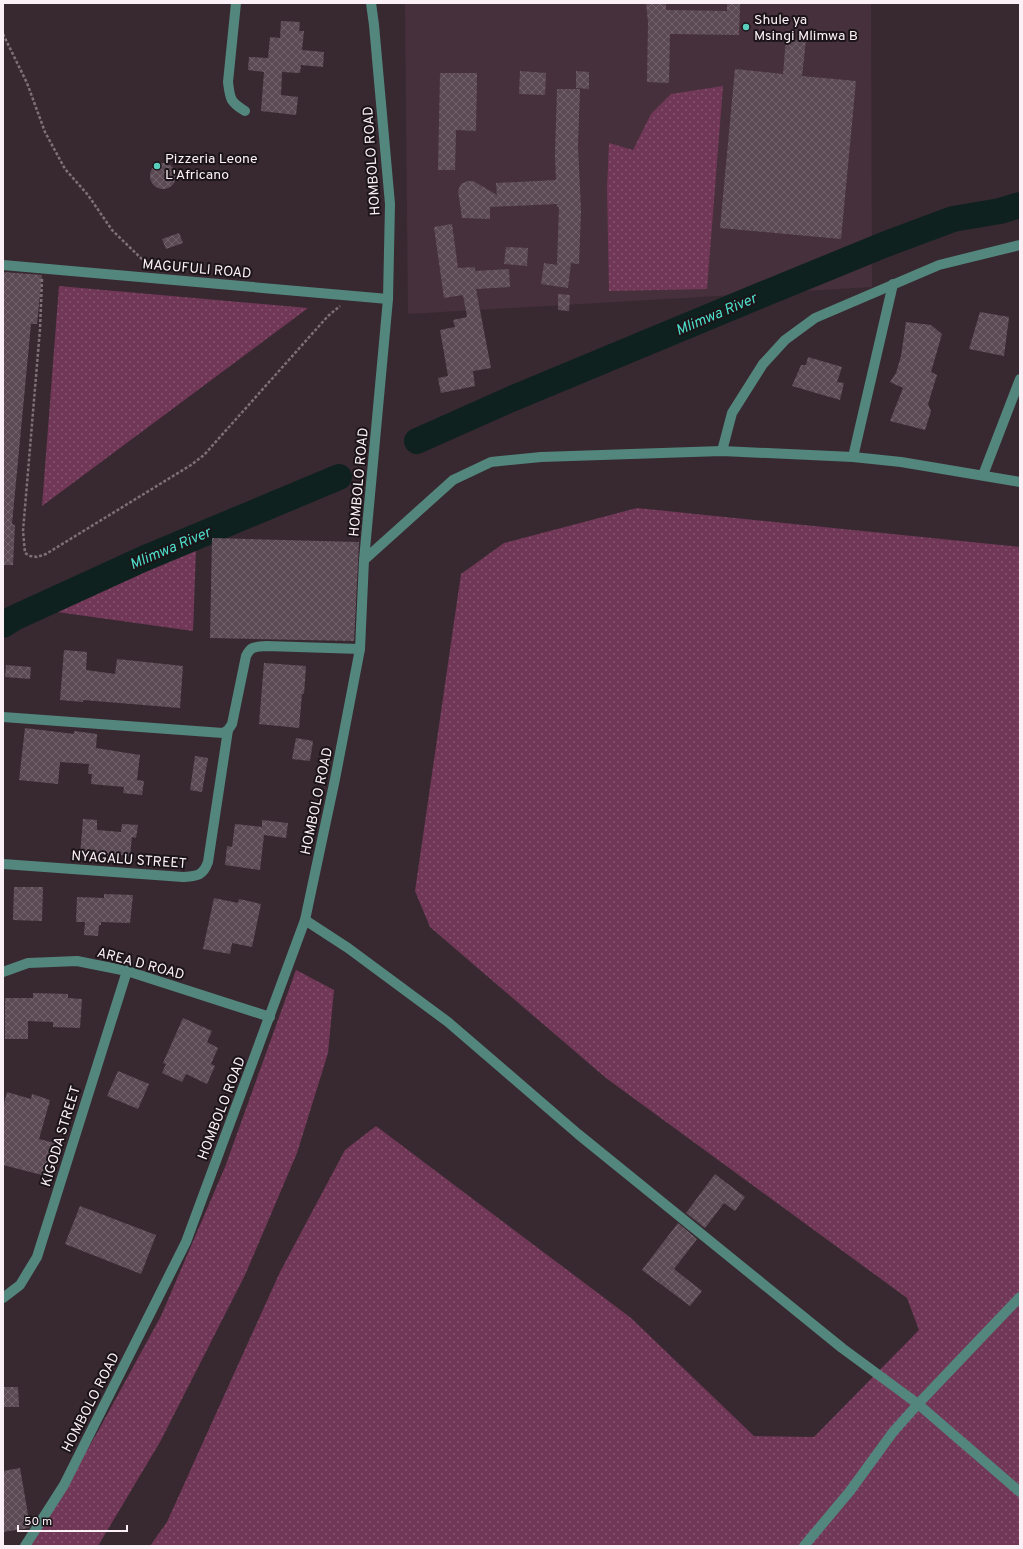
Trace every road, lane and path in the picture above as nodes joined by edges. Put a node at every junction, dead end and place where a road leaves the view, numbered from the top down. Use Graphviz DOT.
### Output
graph roads {
  1 [pos="236,3"];
  2 [pos="371,3"];
  3 [pos="3,34"];
  4 [pos="245,111"];
  5 [pos="1020,246"];
  6 [pos="3,265"];
  7 [pos="42,269"];
  8 [pos="163,280"];
  9 [pos="893,284"];
  10 [pos="351,296"];
  11 [pos="388,299"];
  12 [pos="1020,379"];
  13 [pos="722,450"];
  14 [pos="854,457"];
  15 [pos="982,475"];
  16 [pos="1020,482"];
  17 [pos="364,560"];
  18 [pos="360,649"];
  19 [pos="3,717"];
  20 [pos="228,730"];
  21 [pos="3,864"];
  22 [pos="305,920"];
  23 [pos="127,971"];
  24 [pos="3,972"];
  25 [pos="270,1017"];
  26 [pos="1020,1297"];
  27 [pos="3,1298"];
  28 [pos="918,1404"];
  29 [pos="1020,1492"];
  30 [pos="25,1546"];
  31 [pos="804,1546"];
  1 -- 4 [label="street"];
  2 -- 11 [label="street, HOMBOLO ROAD"];
  3 -- 8 [label="path"];
  5 -- 9 [label="street"];
  6 -- 7 [label="street, MAGUFULI ROAD"];
  7 -- 8 [label="street, MAGUFULI ROAD"];
  7 -- 10 [label="path"];
  8 -- 10 [label="street, MAGUFULI ROAD"];
  9 -- 13 [label="street"];
  9 -- 14 [label="street"];
  10 -- 11 [label="street, MAGUFULI ROAD"];
  11 -- 17 [label="street, HOMBOLO ROAD"];
  12 -- 15 [label="street"];
  13 -- 14 [label="street"];
  13 -- 17 [label="street"];
  14 -- 15 [label="street"];
  15 -- 16 [label="street"];
  17 -- 18 [label="street, HOMBOLO ROAD"];
  18 -- 20 [label="street, NYAGALU STREET"];
  18 -- 22 [label="street, HOMBOLO ROAD"];
  19 -- 20 [label="street"];
  20 -- 21 [label="street, NYAGALU STREET"];
  22 -- 25 [label="street, HOMBOLO ROAD"];
  22 -- 28 [label="street"];
  23 -- 24 [label="street, AREA D ROAD"];
  23 -- 25 [label="street, AREA D ROAD"];
  23 -- 27 [label="street, KIGODA STREET"];
  25 -- 30 [label="street, HOMBOLO ROAD"];
  26 -- 28 [label="street"];
  28 -- 29 [label="street"];
  28 -- 31 [label="street"];
}
